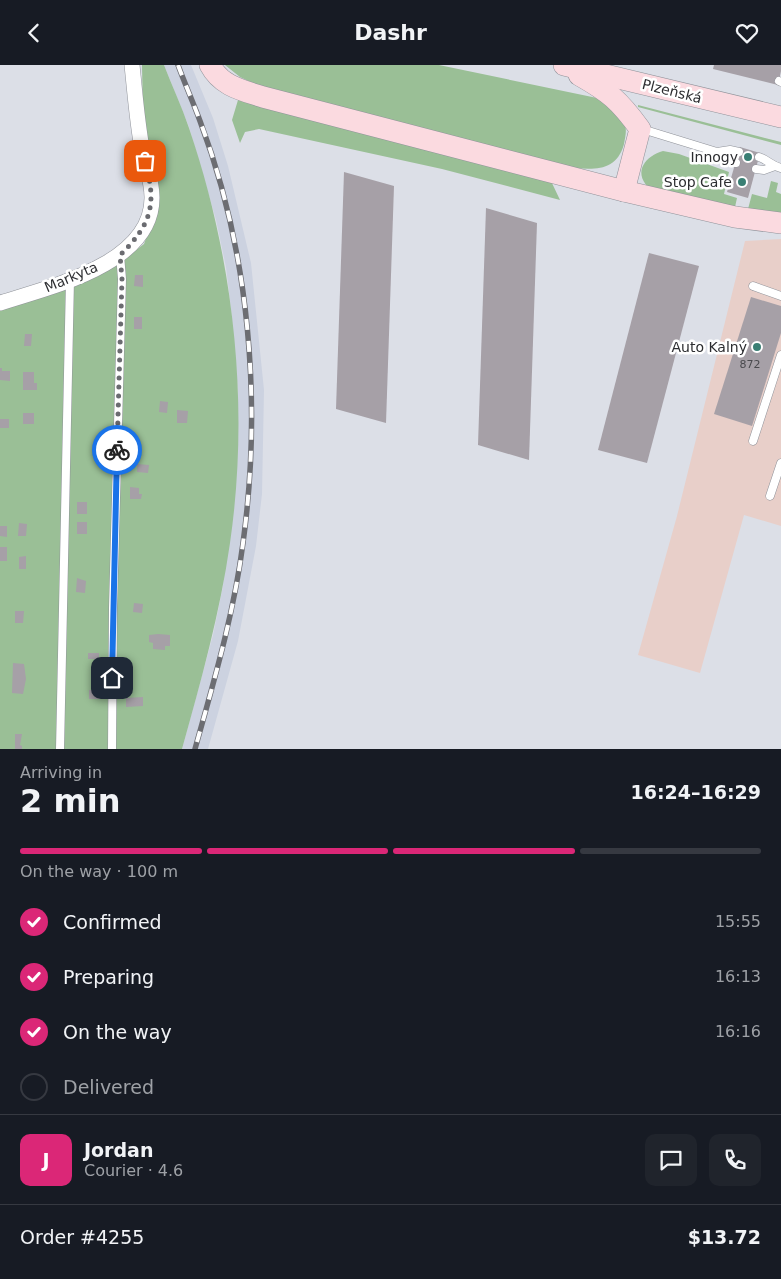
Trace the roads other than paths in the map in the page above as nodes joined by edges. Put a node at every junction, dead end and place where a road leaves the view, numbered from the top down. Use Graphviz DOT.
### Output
graph roads {
  1 [pos="132,65"];
  2 [pos="210,65"];
  3 [pos="563,65"];
  4 [pos="781,117"];
  5 [pos="640,129"];
  6 [pos="716,152"];
  7 [pos="739,152"];
  8 [pos="759,157"];
  9 [pos="736,163"];
  10 [pos="778,167"];
  11 [pos="756,169"];
  12 [pos="624,191"];
  13 [pos="781,223"];
  14 [pos="120,255"];
  15 [pos="70,280"];
  16 [pos="753,286"];
  17 [pos="781,296"];
  18 [pos="0,303"];
  19 [pos="781,355"];
  20 [pos="753,441"];
  21 [pos="781,466"];
  22 [pos="770,496"];
  23 [pos="60,749"];
  24 [pos="112,749"];
  1 -- 14 [label="street, Markyta"];
  2 -- 12 [label="main road"];
  3 -- 4 [label="main road, Plzeňská"];
  3 -- 5 [label="main road"];
  5 -- 6 [label="lane"];
  5 -- 12 [label="main road"];
  6 -- 7 [label="lane"];
  6 -- 9 [label="lane"];
  8 -- 10 [label="lane"];
  10 -- 11 [label="lane"];
  12 -- 13 [label="main road"];
  14 -- 15 [label="street, Markyta"];
  14 -- 24 [label="lane"];
  15 -- 18 [label="street, Markyta"];
  15 -- 23 [label="lane"];
  16 -- 17 [label="lane"];
  19 -- 20 [label="lane"];
  21 -- 22 [label="lane"];
}
